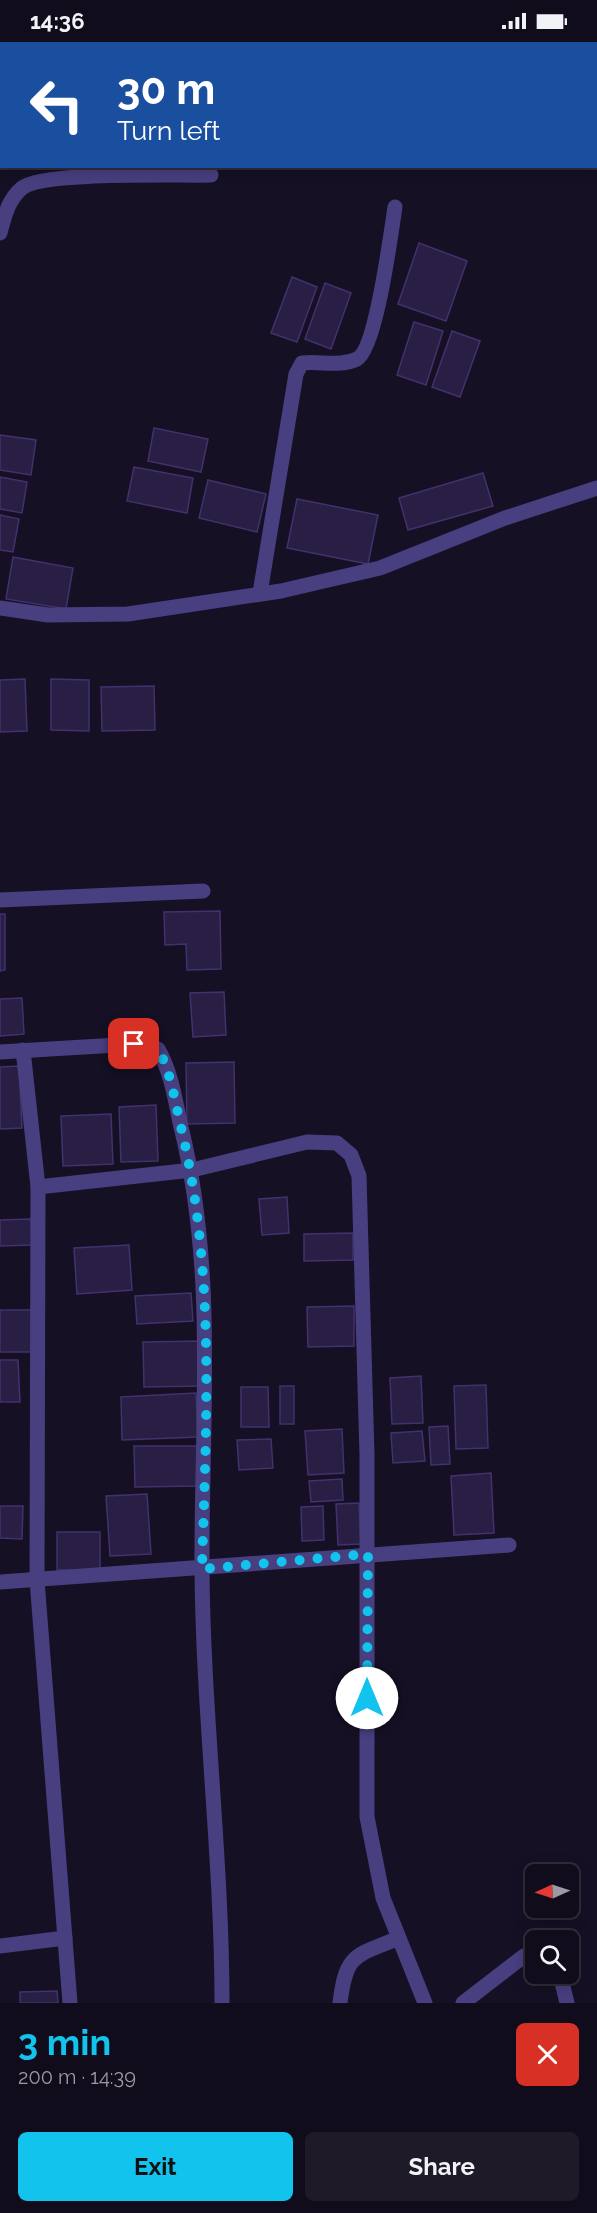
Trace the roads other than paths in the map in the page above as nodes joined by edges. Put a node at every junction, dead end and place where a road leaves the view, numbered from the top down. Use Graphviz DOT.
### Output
graph roads {
  1 [pos="211,175"];
  2 [pos="395,207"];
  3 [pos="0,232"];
  4 [pos="597,488"];
  5 [pos="260,594"];
  6 [pos="0,608"];
  7 [pos="202,891"];
  8 [pos="0,900"];
  9 [pos="23,1050"];
  10 [pos="0,1052"];
  11 [pos="192,1170"];
  12 [pos="38,1187"];
  13 [pos="509,1545"];
  14 [pos="368,1554"];
  15 [pos="202,1569"];
  16 [pos="38,1580"];
  17 [pos="0,1582"];
  18 [pos="65,1938"];
  19 [pos="399,1938"];
  20 [pos="0,1946"];
  21 [pos="525,1956"];
  22 [pos="562,1984"];
  23 [pos="70,2003"];
  24 [pos="222,2003"];
  25 [pos="340,2003"];
  26 [pos="425,2003"];
  27 [pos="464,2003"];
  28 [pos="567,2003"];
  1 -- 3 [label="street"];
  2 -- 5 [label="street"];
  4 -- 5 [label="street"];
  5 -- 6 [label="street"];
  7 -- 8 [label="street"];
  9 -- 10 [label="street"];
  9 -- 11 [label="street"];
  9 -- 12 [label="street"];
  11 -- 12 [label="street"];
  11 -- 14 [label="street"];
  11 -- 15 [label="street"];
  12 -- 16 [label="street"];
  13 -- 14 [label="street"];
  14 -- 15 [label="street"];
  14 -- 19 [label="street"];
  15 -- 16 [label="street"];
  15 -- 24 [label="street"];
  16 -- 17 [label="street"];
  16 -- 18 [label="street"];
  18 -- 20 [label="street"];
  18 -- 23 [label="street"];
  19 -- 25 [label="street"];
  19 -- 26 [label="street"];
  21 -- 27 [label="street"];
  22 -- 28 [label="street"];
}
